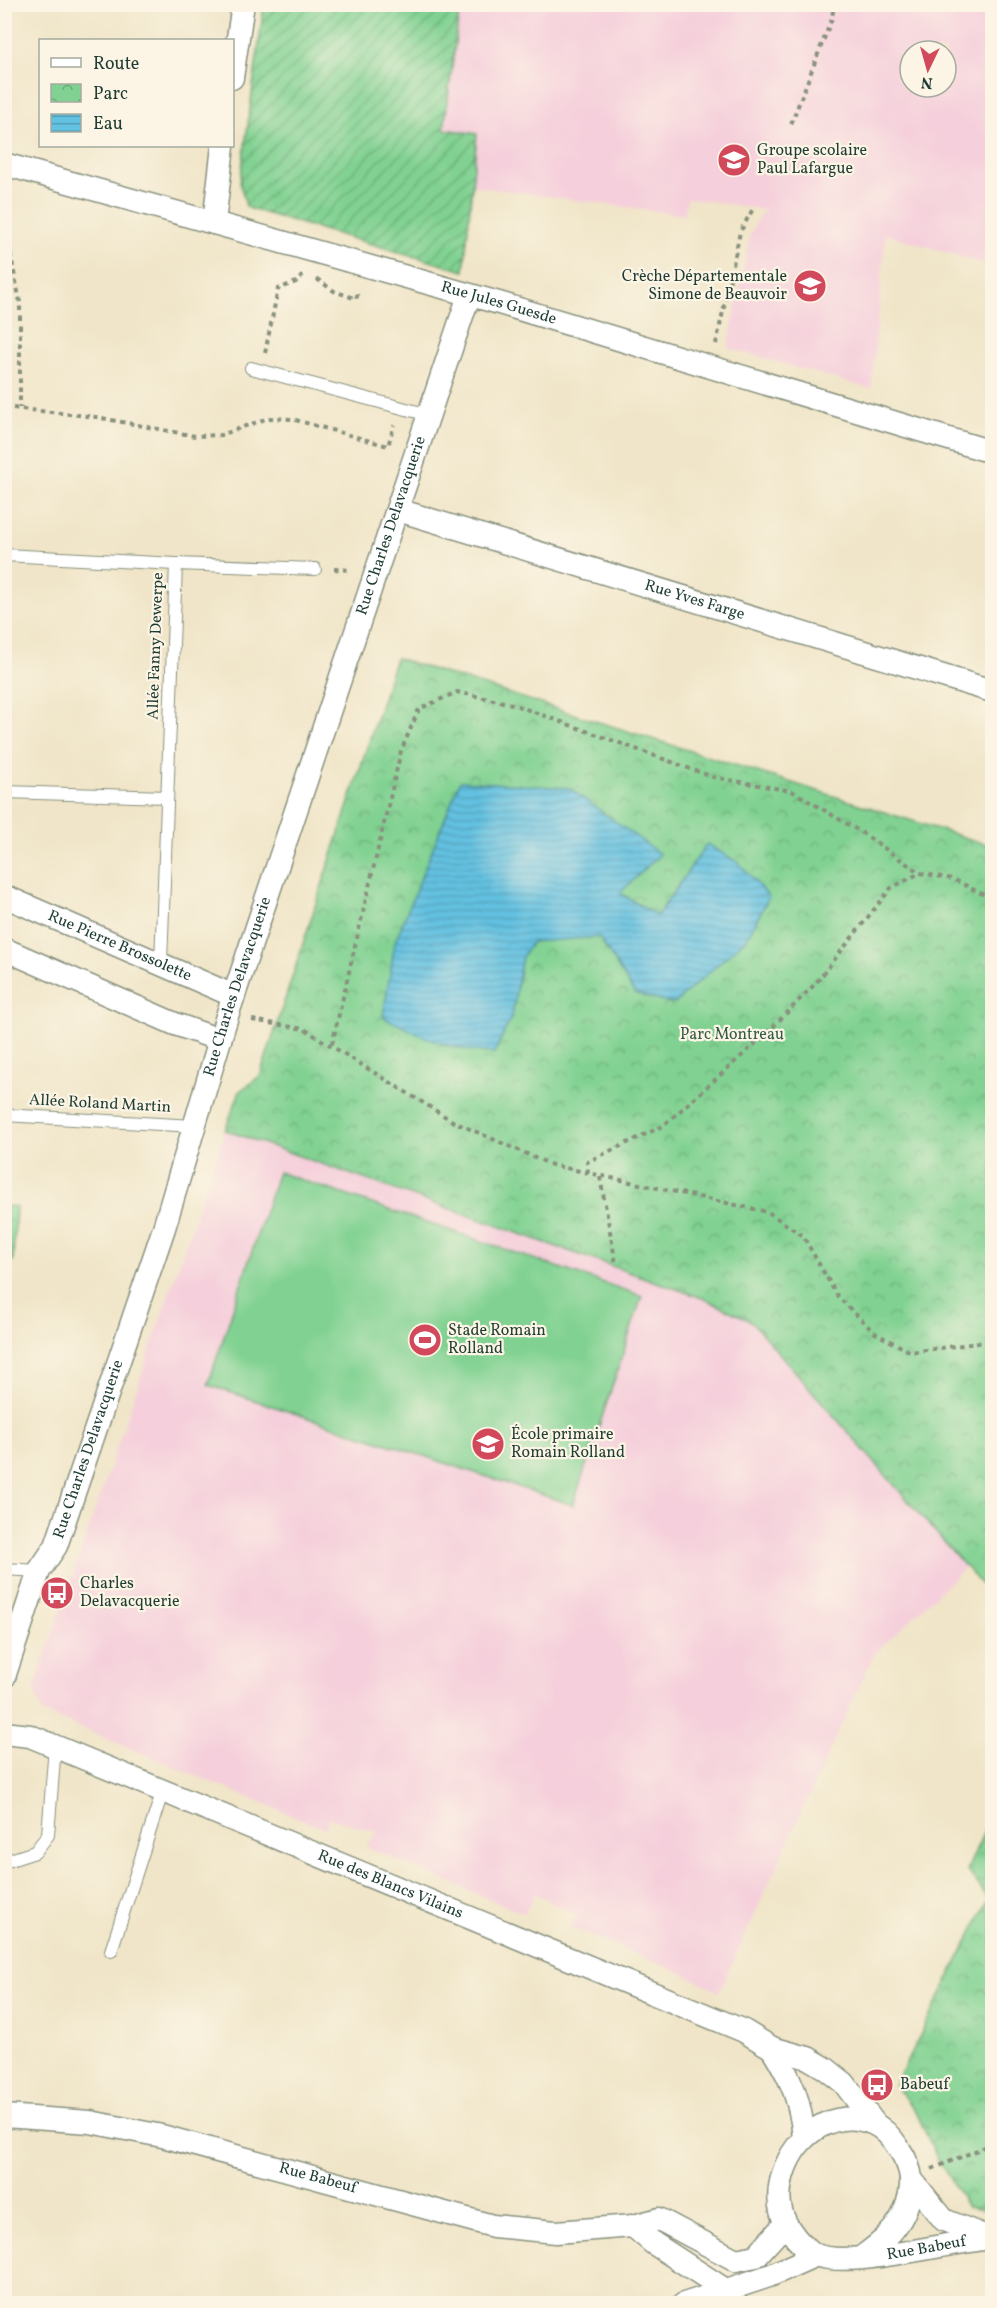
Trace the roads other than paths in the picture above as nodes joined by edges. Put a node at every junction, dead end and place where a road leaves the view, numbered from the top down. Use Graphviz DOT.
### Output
graph roads {
  1 [pos="243,4"];
  2 [pos="234,65"];
  3 [pos="223,147"];
  4 [pos="9,166"];
  5 [pos="213,223"];
  6 [pos="469,295"];
  7 [pos="256,370"];
  8 [pos="429,415"];
  9 [pos="993,452"];
  10 [pos="398,510"];
  11 [pos="4,555"];
  12 [pos="176,564"];
  13 [pos="315,568"];
  14 [pos="993,691"];
  15 [pos="4,792"];
  16 [pos="167,797"];
  17 [pos="4,896"];
  18 [pos="4,949"];
  19 [pos="161,963"];
  20 [pos="230,1006"];
  21 [pos="220,1040"];
  22 [pos="4,1115"];
  23 [pos="194,1126"];
  24 [pos="4,1569"];
  25 [pos="39,1571"];
  26 [pos="4,1677"];
  27 [pos="4,1733"];
  28 [pos="55,1746"];
  29 [pos="163,1790"];
  30 [pos="4,1862"];
  31 [pos="111,1951"];
  32 [pos="772,2048"];
  33 [pos="4,2116"];
  34 [pos="875,2124"];
  35 [pos="804,2137"];
  36 [pos="911,2179"];
  37 [pos="785,2224"];
  38 [pos="633,2226"];
  39 [pos="992,2238"];
  40 [pos="816,2254"];
  41 [pos="862,2257"];
  42 [pos="735,2260"];
  43 [pos="724,2289"];
  44 [pos="684,2304"];
  1 -- 2 [label="street"];
  3 -- 5 [label="street"];
  4 -- 5 [label="street, Rue Jules Guesde"];
  5 -- 6 [label="street, Rue Jules Guesde"];
  6 -- 8 [label="street, Rue Charles Delavacquerie"];
  6 -- 9 [label="street, Rue Jules Guesde"];
  7 -- 8 [label="lane"];
  8 -- 10 [label="street, Rue Charles Delavacquerie"];
  10 -- 14 [label="street, Rue Yves Farge"];
  10 -- 20 [label="street, Rue Charles Delavacquerie"];
  11 -- 12 [label="lane"];
  12 -- 13 [label="lane, Allée Fanny Dewerpe"];
  12 -- 16 [label="lane, Allée Fanny Dewerpe"];
  15 -- 16 [label="lane"];
  16 -- 19 [label="lane, Allée Fanny Dewerpe"];
  17 -- 19 [label="street, Rue Pierre Brossolette"];
  18 -- 21 [label="street"];
  19 -- 20 [label="street, Rue Pierre Brossolette"];
  20 -- 21 [label="street, Rue Charles Delavacquerie"];
  21 -- 23 [label="street, Rue Charles Delavacquerie"];
  22 -- 23 [label="lane, Allée Roland Martin"];
  23 -- 25 [label="street, Rue Charles Delavacquerie"];
  24 -- 25 [label="lane"];
  25 -- 26 [label="street, Rue Charles Delavacquerie"];
  27 -- 28 [label="street, Rue des Blancs Vilains"];
  28 -- 29 [label="street, Rue des Blancs Vilains"];
  28 -- 30 [label="lane"];
  29 -- 31 [label="lane"];
  29 -- 32 [label="street, Rue des Blancs Vilains"];
  32 -- 34 [label="street, Rue des Blancs Vilains"];
  32 -- 35 [label="street, Rue des Blancs Vilains"];
  33 -- 38 [label="street, Rue Babeuf"];
  34 -- 35 [label="street"];
  34 -- 36 [label="street"];
  35 -- 37 [label="street"];
  36 -- 39 [label="street, Rue Babeuf"];
  36 -- 41 [label="street"];
  37 -- 40 [label="street"];
  37 -- 42 [label="street"];
  38 -- 42 [label="street, Rue Babeuf"];
  38 -- 43 [label="street"];
  39 -- 41 [label="street, Rue Babeuf"];
  40 -- 41 [label="street"];
  40 -- 43 [label="street"];
  42 -- 43 [label="street"];
  43 -- 44 [label="street"];
}
